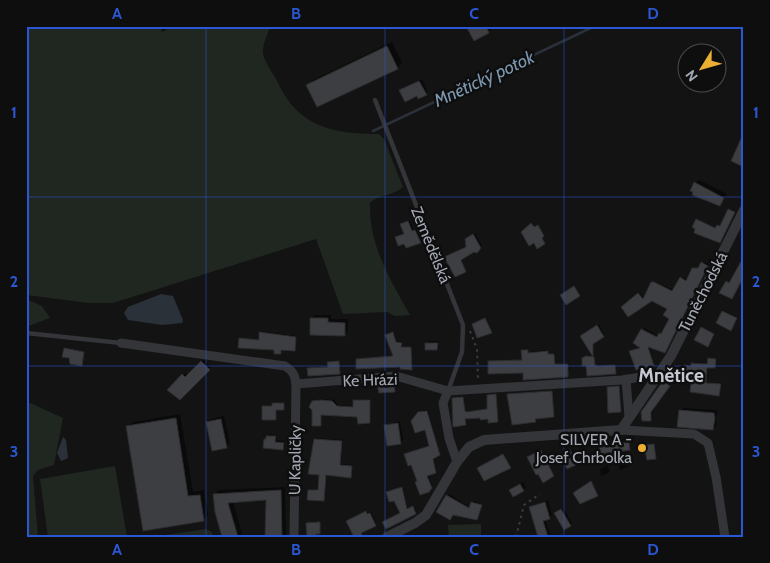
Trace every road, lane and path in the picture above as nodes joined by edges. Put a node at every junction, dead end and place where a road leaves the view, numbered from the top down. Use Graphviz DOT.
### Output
graph roads {
  1 [pos="375,100"];
  2 [pos="744,210"];
  3 [pos="463,325"];
  4 [pos="26,333"];
  5 [pos="121,343"];
  6 [pos="660,374"];
  7 [pos="626,379"];
  8 [pos="296,384"];
  9 [pos="482,389"];
  10 [pos="448,391"];
  11 [pos="630,417"];
  12 [pos="621,430"];
  13 [pos="457,462"];
  14 [pos="540,494"];
  15 [pos="294,537"];
  16 [pos="387,537"];
  17 [pos="516,537"];
  18 [pos="725,537"];
  1 -- 3 [label="lane, Zemědělská"];
  2 -- 6 [label="street, Tuněchodská"];
  3 -- 9 [label="path"];
  3 -- 10 [label="lane, Zemědělská"];
  4 -- 5 [label="lane"];
  5 -- 8 [label="street"];
  6 -- 7 [label="street, Ke Hrázi"];
  6 -- 11 [label="street, Tuněchodská"];
  7 -- 9 [label="street, Ke Hrázi"];
  7 -- 11 [label="street"];
  8 -- 10 [label="street, Ke Hrázi"];
  8 -- 15 [label="street, U Kapličky"];
  9 -- 10 [label="street, Ke Hrázi"];
  10 -- 13 [label="street"];
  11 -- 12 [label="street, Tuněchodská"];
  12 -- 13 [label="street"];
  12 -- 18 [label="street"];
  13 -- 16 [label="street"];
  14 -- 17 [label="path"];
}
